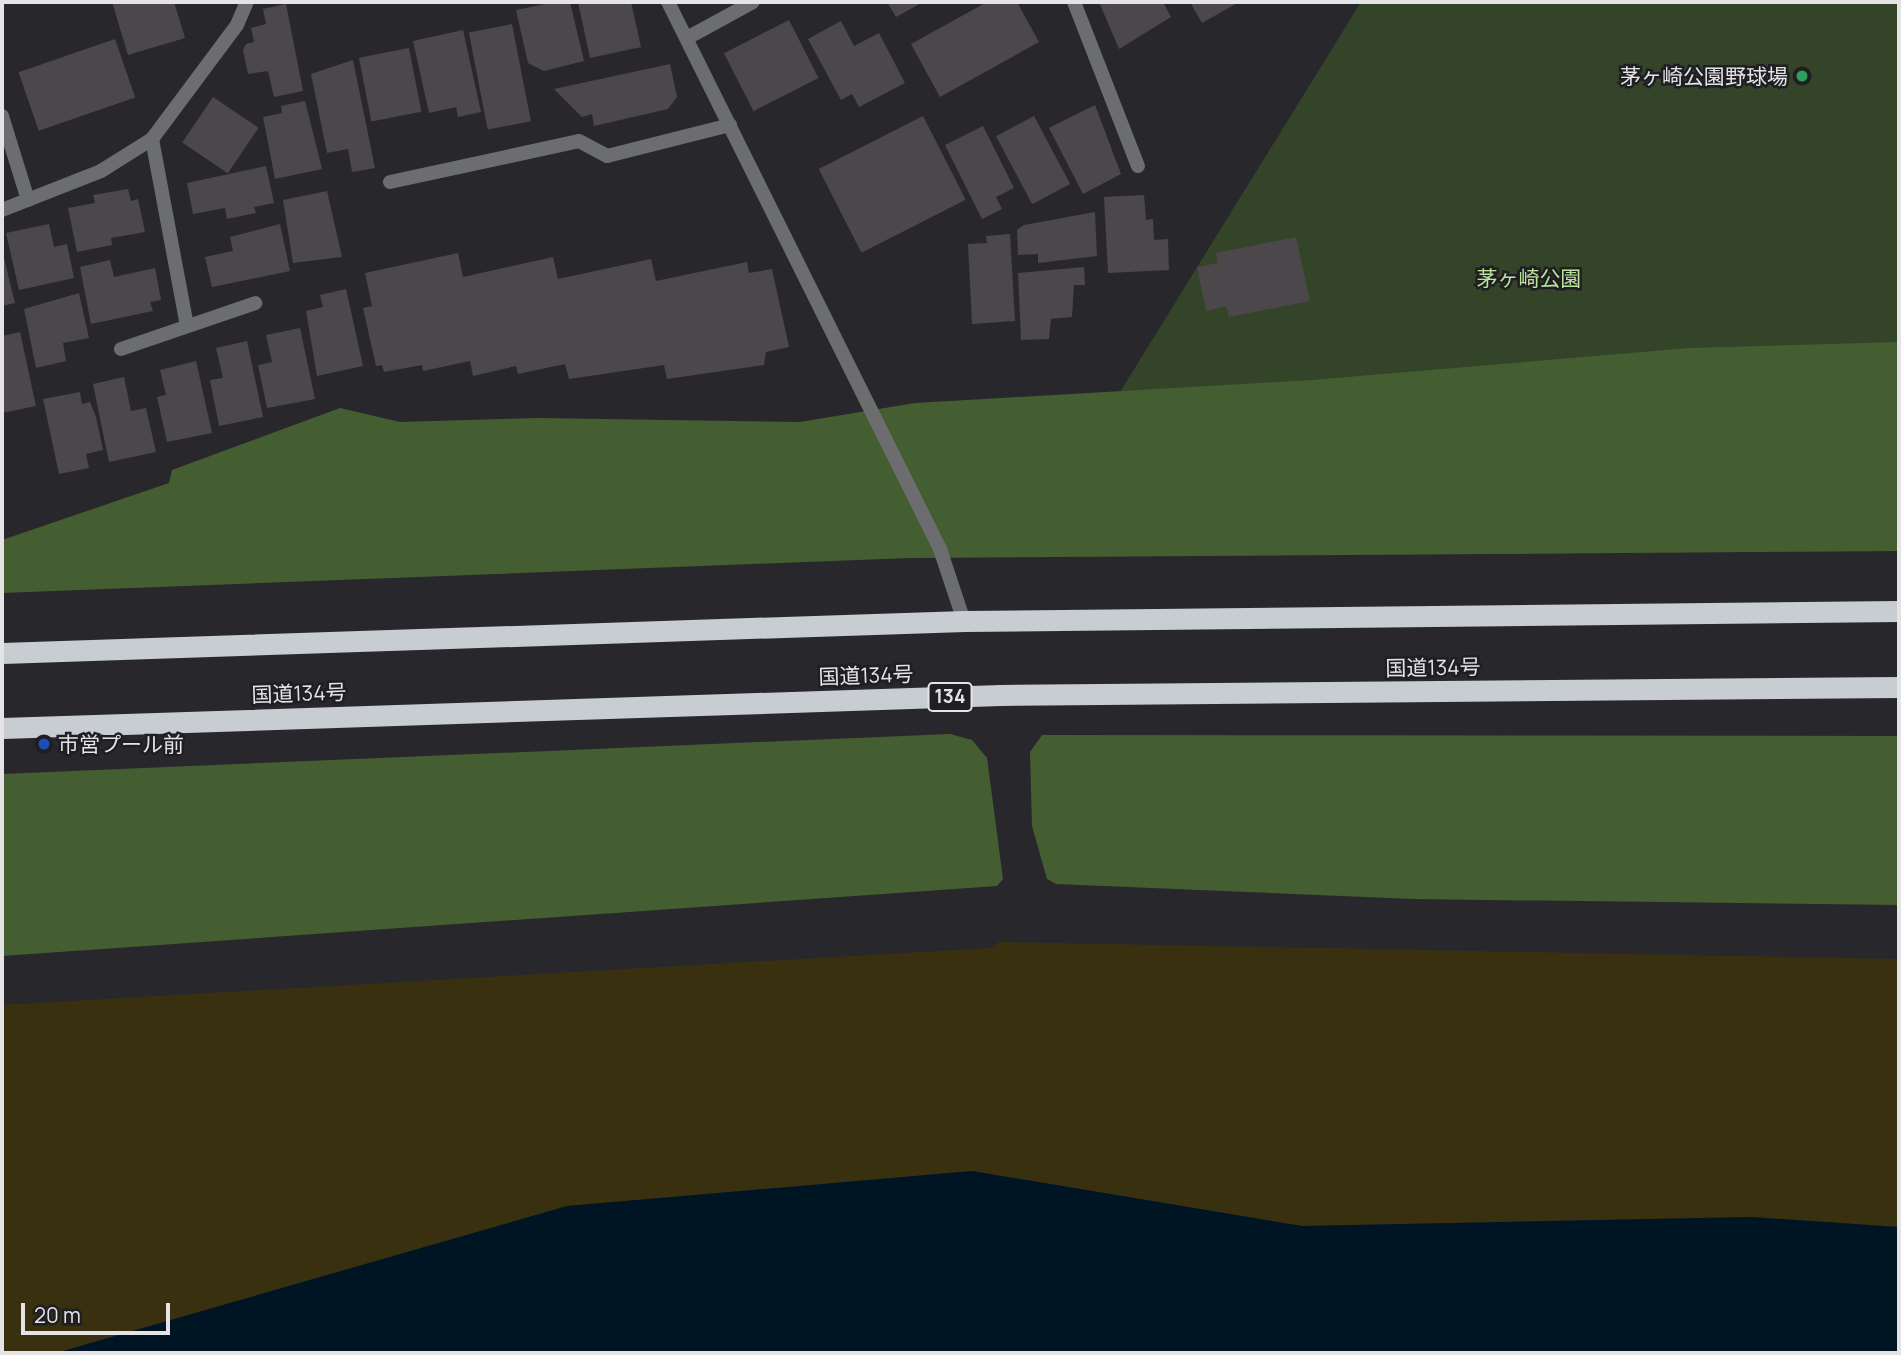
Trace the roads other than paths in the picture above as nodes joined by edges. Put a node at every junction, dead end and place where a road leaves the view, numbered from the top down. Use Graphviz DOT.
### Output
graph roads {
  1 [pos="247,2"];
  2 [pos="668,2"];
  3 [pos="753,2"];
  4 [pos="1074,2"];
  5 [pos="687,38"];
  6 [pos="2,116"];
  7 [pos="730,125"];
  8 [pos="152,139"];
  9 [pos="1138,166"];
  10 [pos="390,182"];
  11 [pos="28,200"];
  12 [pos="2,211"];
  13 [pos="255,303"];
  14 [pos="187,326"];
  15 [pos="121,349"];
  16 [pos="1899,611"];
  17 [pos="964,621"];
  18 [pos="2,653"];
  19 [pos="1899,687"];
  20 [pos="2,728"];
  1 -- 8 [label="street"];
  2 -- 5 [label="street"];
  3 -- 5 [label="street"];
  4 -- 9 [label="street"];
  5 -- 7 [label="street"];
  6 -- 11 [label="street"];
  7 -- 10 [label="street"];
  7 -- 17 [label="street"];
  8 -- 11 [label="street"];
  8 -- 14 [label="street"];
  11 -- 12 [label="street"];
  13 -- 14 [label="street"];
  14 -- 15 [label="street"];
  16 -- 17 [label="highway"];
  17 -- 18 [label="highway"];
  19 -- 20 [label="highway, 国道134号 / 134"];
}
